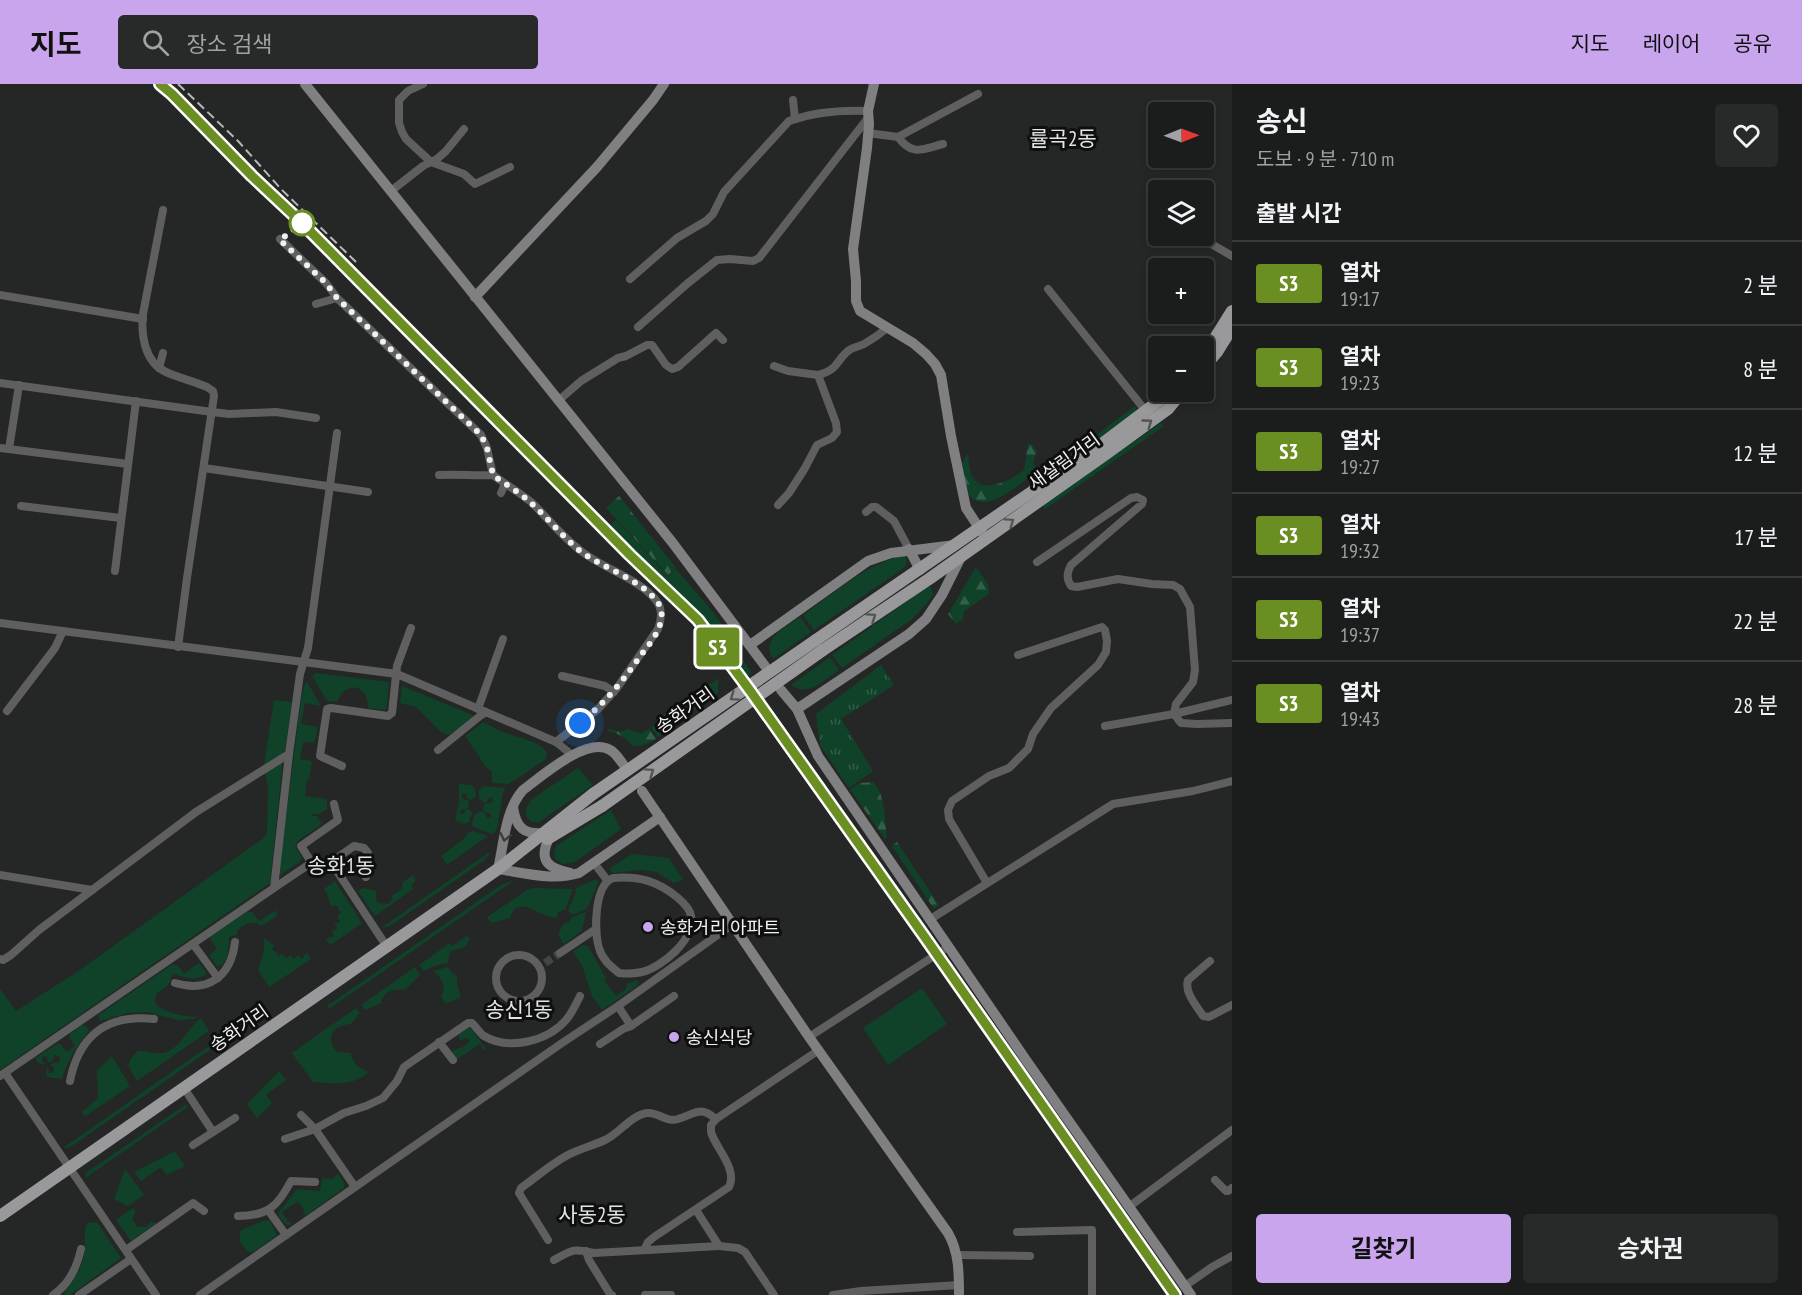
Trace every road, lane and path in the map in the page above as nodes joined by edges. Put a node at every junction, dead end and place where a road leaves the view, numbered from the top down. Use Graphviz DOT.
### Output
graph roads {
  1 [pos="305,84"];
  2 [pos="423,84"];
  3 [pos="664,84"];
  4 [pos="874,84"];
  5 [pos="978,94"];
  6 [pos="793,100"];
  7 [pos="868,115"];
  8 [pos="795,119"];
  9 [pos="464,129"];
  10 [pos="868,133"];
  11 [pos="898,137"];
  12 [pos="943,144"];
  13 [pos="431,162"];
  14 [pos="510,167"];
  15 [pos="391,191"];
  16 [pos="163,210"];
  17 [pos="280,240"];
  18 [pos="1214,246"];
  19 [pos="1232,256"];
  20 [pos="630,279"];
  21 [pos="1048,289"];
  22 [pos="0,295"];
  23 [pos="475,297"];
  24 [pos="337,298"];
  25 [pos="316,304"];
  26 [pos="1232,311"];
  27 [pos="356,316"];
  28 [pos="142,319"];
  29 [pos="346,319"];
  30 [pos="638,327"];
  31 [pos="887,328"];
  32 [pos="1232,328"];
  33 [pos="723,340"];
  34 [pos="1214,340"];
  35 [pos="163,353"];
  36 [pos="1214,354"];
  37 [pos="774,366"];
  38 [pos="159,368"];
  39 [pos="818,375"];
  40 [pos="0,383"];
  41 [pos="19,385"];
  42 [pos="136,401"];
  43 [pos="558,401"];
  44 [pos="1155,402"];
  45 [pos="1174,402"];
  46 [pos="1145,410"];
  47 [pos="212,412"];
  48 [pos="316,418"];
  49 [pos="337,433"];
  50 [pos="0,448"];
  51 [pos="9,450"];
  52 [pos="128,464"];
  53 [pos="204,468"];
  54 [pos="493,475"];
  55 [pos="439,476"];
  56 [pos="505,484"];
  57 [pos="330,486"];
  58 [pos="368,492"];
  59 [pos="501,493"];
  60 [pos="778,505"];
  61 [pos="21,506"];
  62 [pos="866,512"];
  63 [pos="121,518"];
  64 [pos="978,529"];
  65 [pos="986,539"];
  66 [pos="909,549"];
  67 [pos="959,550"];
  68 [pos="1037,562"];
  69 [pos="920,570"];
  70 [pos="115,571"];
  71 [pos="929,579"];
  72 [pos="942,594"];
  73 [pos="0,623"];
  74 [pos="411,628"];
  75 [pos="63,631"];
  76 [pos="503,639"];
  77 [pos="750,645"];
  78 [pos="820,645"];
  79 [pos="178,647"];
  80 [pos="1018,655"];
  81 [pos="303,663"];
  82 [pos="765,666"];
  83 [pos="397,674"];
  84 [pos="562,676"];
  85 [pos="781,690"];
  86 [pos="614,692"];
  87 [pos="1232,700"];
  88 [pos="478,709"];
  89 [pos="797,710"];
  90 [pos="7,711"];
  91 [pos="486,712"];
  92 [pos="1174,714"];
  93 [pos="1232,723"];
  94 [pos="1105,726"];
  95 [pos="556,742"];
  96 [pos="438,750"];
  97 [pos="289,754"];
  98 [pos="572,755"];
  99 [pos="623,764"];
  100 [pos="342,766"];
  101 [pos="1232,782"];
  102 [pos="642,791"];
  103 [pos="334,804"];
  104 [pos="513,804"];
  105 [pos="660,818"];
  106 [pos="547,835"];
  107 [pos="331,862"];
  108 [pos="311,863"];
  109 [pos="594,863"];
  110 [pos="498,869"];
  111 [pos="579,873"];
  112 [pos="0,875"];
  113 [pos="366,877"];
  114 [pos="608,880"];
  115 [pos="987,884"];
  116 [pos="273,888"];
  117 [pos="92,890"];
  118 [pos="929,920"];
  119 [pos="733,924"];
  120 [pos="596,929"];
  121 [pos="235,942"];
  122 [pos="193,944"];
  123 [pos="387,947"];
  124 [pos="948,947"];
  125 [pos="560,953"];
  126 [pos="0,959"];
  127 [pos="663,961"];
  128 [pos="1210,961"];
  129 [pos="542,965"];
  130 [pos="668,971"];
  131 [pos="218,978"];
  132 [pos="175,983"];
  133 [pos="580,996"];
  134 [pos="674,996"];
  135 [pos="1232,1005"];
  136 [pos="618,1006"];
  137 [pos="88,1016"];
  138 [pos="154,1020"];
  139 [pos="631,1026"];
  140 [pos="97,1031"];
  141 [pos="554,1031"];
  142 [pos="809,1037"];
  143 [pos="439,1042"];
  144 [pos="562,1043"];
  145 [pos="600,1044"];
  146 [pos="819,1050"];
  147 [pos="453,1060"];
  148 [pos="2,1075"];
  149 [pos="70,1081"];
  150 [pos="184,1088"];
  151 [pos="301,1115"];
  152 [pos="235,1118"];
  153 [pos="716,1119"];
  154 [pos="315,1128"];
  155 [pos="1232,1130"];
  156 [pos="213,1132"];
  157 [pos="285,1139"];
  158 [pos="194,1145"];
  159 [pos="70,1168"];
  160 [pos="1215,1180"];
  161 [pos="315,1182"];
  162 [pos="355,1187"];
  163 [pos="1232,1188"];
  164 [pos="1130,1206"];
  165 [pos="268,1210"];
  166 [pos="696,1210"];
  167 [pos="204,1211"];
  168 [pos="0,1216"];
  169 [pos="238,1216"];
  170 [pos="1017,1232"];
  171 [pos="286,1235"];
  172 [pos="548,1240"];
  173 [pos="719,1246"];
  174 [pos="81,1249"];
  175 [pos="126,1250"];
  176 [pos="644,1250"];
  177 [pos="586,1251"];
  178 [pos="956,1255"];
  179 [pos="1030,1256"];
  180 [pos="1232,1256"];
  181 [pos="131,1259"];
  182 [pos="554,1260"];
  183 [pos="959,1290"];
  184 [pos="1188,1291"];
  185 [pos="607,1293"];
  186 [pos="55,1295"];
  187 [pos="79,1295"];
  188 [pos="156,1295"];
  189 [pos="200,1295"];
  190 [pos="645,1295"];
  191 [pos="671,1295"];
  192 [pos="774,1295"];
  193 [pos="833,1295"];
  194 [pos="1092,1295"];
  1 -- 15 [label="main road"];
  2 -- 13 [label="street"];
  3 -- 23 [label="main road"];
  4 -- 7 [label="main road"];
  5 -- 11 [label="street"];
  6 -- 8 [label="street"];
  7 -- 8 [label="street"];
  7 -- 10 [label="main road"];
  7 -- 30 [label="street"];
  8 -- 20 [label="street"];
  9 -- 13 [label="street"];
  10 -- 11 [label="street"];
  10 -- 31 [label="main road"];
  11 -- 12 [label="street"];
  13 -- 14 [label="street"];
  13 -- 15 [label="street"];
  15 -- 23 [label="main road"];
  16 -- 28 [label="street"];
  17 -- 24 [label="street"];
  18 -- 19 [label="street"];
  21 -- 46 [label="street"];
  22 -- 28 [label="street"];
  23 -- 43 [label="main road"];
  24 -- 25 [label="street"];
  24 -- 27 [label="street"];
  26 -- 34 [label="main road"];
  27 -- 29 [label="street"];
  27 -- 54 [label="street"];
  28 -- 38 [label="street"];
  31 -- 39 [label="street"];
  31 -- 64 [label="main road"];
  32 -- 36 [label="main road"];
  33 -- 43 [label="street"];
  35 -- 38 [label="street"];
  37 -- 39 [label="street"];
  38 -- 47 [label="street"];
  39 -- 60 [label="street"];
  40 -- 41 [label="street"];
  41 -- 42 [label="street"];
  41 -- 51 [label="street"];
  42 -- 47 [label="street"];
  42 -- 52 [label="street"];
  43 -- 77 [label="main road"];
  44 -- 46 [label="main road, 새살림거리"];
  65 -- 45 [label="main road, 새살림거리, one-way"];
  46 -- 64 [label="main road, 새살림거리"];
  47 -- 48 [label="street"];
  47 -- 53 [label="street"];
  49 -- 57 [label="street"];
  50 -- 51 [label="street"];
  51 -- 52 [label="street"];
  52 -- 63 [label="street"];
  53 -- 57 [label="street"];
  53 -- 79 [label="street"];
  54 -- 55 [label="street"];
  54 -- 56 [label="street"];
  56 -- 59 [label="street"];
  56 -- 86 [label="street"];
  57 -- 58 [label="street"];
  57 -- 81 [label="street"];
  61 -- 63 [label="street"];
  62 -- 66 [label="street"];
  63 -- 70 [label="street"];
  64 -- 65 [label="main road"];
  64 -- 67 [label="main road, 새살림거리"];
  65 -- 67 [label="main road, 새살림거리"];
  66 -- 67 [label="main road"];
  66 -- 69 [label="main road"];
  66 -- 77 [label="main road"];
  67 -- 69 [label="main road, 송화거리"];
  67 -- 71 [label="main road, 송화거리"];
  67 -- 72 [label="main road"];
  68 -- 92 [label="street"];
  69 -- 78 [label="main road, 송화거리"];
  71 -- 72 [label="main road"];
  78 -- 71 [label="main road, 송화거리, one-way"];
  72 -- 89 [label="main road"];
  73 -- 75 [label="street"];
  74 -- 83 [label="street"];
  75 -- 79 [label="street"];
  75 -- 90 [label="street"];
  76 -- 88 [label="street"];
  77 -- 82 [label="main road"];
  78 -- 106 [label="main road, 송화거리, one-way, bridge"];
  106 -- 78 [label="main road, 송화거리, one-way, bridge"];
  79 -- 81 [label="street"];
  80 -- 115 [label="street"];
  81 -- 83 [label="street"];
  81 -- 97 [label="street"];
  83 -- 88 [label="street"];
  83 -- 100 [label="street"];
  84 -- 86 [label="street"];
  85 -- 89 [label="main road"];
  86 -- 95 [label="street"];
  87 -- 92 [label="street"];
  88 -- 91 [label="street"];
  89 -- 118 [label="main road"];
  91 -- 95 [label="street"];
  91 -- 96 [label="street"];
  92 -- 93 [label="street"];
  92 -- 94 [label="street"];
  95 -- 98 [label="street"];
  97 -- 116 [label="street"];
  97 -- 117 [label="street"];
  98 -- 99 [label="main road"];
  98 -- 104 [label="main road"];
  101 -- 115 [label="street"];
  102 -- 105 [label="main road"];
  103 -- 108 [label="street"];
  104 -- 106 [label="main road"];
  104 -- 110 [label="main road, one-way"];
  105 -- 109 [label="main road"];
  105 -- 119 [label="main road"];
  106 -- 110 [label="main road, 송화거리"];
  106 -- 111 [label="main road"];
  107 -- 108 [label="street"];
  107 -- 113 [label="street"];
  107 -- 123 [label="street"];
  108 -- 116 [label="street"];
  109 -- 111 [label="main road"];
  109 -- 114 [label="street"];
  110 -- 111 [label="main road"];
  110 -- 123 [label="main road, 송화거리"];
  112 -- 117 [label="street"];
  114 -- 120 [label="street"];
  114 -- 127 [label="street"];
  115 -- 118 [label="street"];
  116 -- 122 [label="street"];
  117 -- 126 [label="street"];
  118 -- 124 [label="main road"];
  119 -- 130 [label="street"];
  119 -- 142 [label="main road"];
  120 -- 125 [label="street"];
  120 -- 127 [label="street"];
  121 -- 131 [label="street"];
  122 -- 131 [label="street"];
  122 -- 137 [label="street"];
  123 -- 150 [label="main road, 송화거리"];
  124 -- 142 [label="street"];
  124 -- 164 [label="main road"];
  127 -- 130 [label="street"];
  128 -- 135 [label="street"];
  129 -- 129 [label="street"];
  130 -- 136 [label="street"];
  131 -- 132 [label="street"];
  133 -- 141 [label="street"];
  134 -- 139 [label="street"];
  136 -- 139 [label="street"];
  136 -- 144 [label="street"];
  137 -- 140 [label="street"];
  137 -- 148 [label="street"];
  138 -- 140 [label="street"];
  139 -- 145 [label="street"];
  140 -- 149 [label="street"];
  141 -- 143 [label="street"];
  141 -- 144 [label="street"];
  142 -- 146 [label="main road"];
  143 -- 147 [label="street"];
  143 -- 154 [label="street"];
  144 -- 162 [label="street"];
  146 -- 153 [label="street"];
  146 -- 178 [label="main road"];
  148 -- 159 [label="street"];
  150 -- 156 [label="street"];
  150 -- 159 [label="main road, 송화거리"];
  151 -- 154 [label="street"];
  152 -- 156 [label="street"];
  153 -- 166 [label="street"];
  153 -- 172 [label="street"];
  154 -- 157 [label="street"];
  154 -- 162 [label="street"];
  155 -- 164 [label="street"];
  156 -- 158 [label="street"];
  159 -- 168 [label="main road, 송화거리"];
  159 -- 175 [label="street"];
  160 -- 163 [label="street"];
  161 -- 165 [label="street"];
  162 -- 171 [label="street"];
  164 -- 184 [label="main road"];
  165 -- 169 [label="street"];
  165 -- 171 [label="street"];
  166 -- 173 [label="street"];
  166 -- 176 [label="street"];
  167 -- 175 [label="street"];
  170 -- 194 [label="street"];
  171 -- 189 [label="street"];
  173 -- 176 [label="street"];
  173 -- 192 [label="street"];
  174 -- 186 [label="street"];
  175 -- 181 [label="street"];
  176 -- 177 [label="street"];
  177 -- 182 [label="street"];
  177 -- 185 [label="street"];
  178 -- 179 [label="street"];
  178 -- 183 [label="main road"];
  180 -- 184 [label="street"];
  181 -- 187 [label="street"];
  181 -- 188 [label="street"];
  183 -- 193 [label="street"];
  190 -- 191 [label="street"];
}
